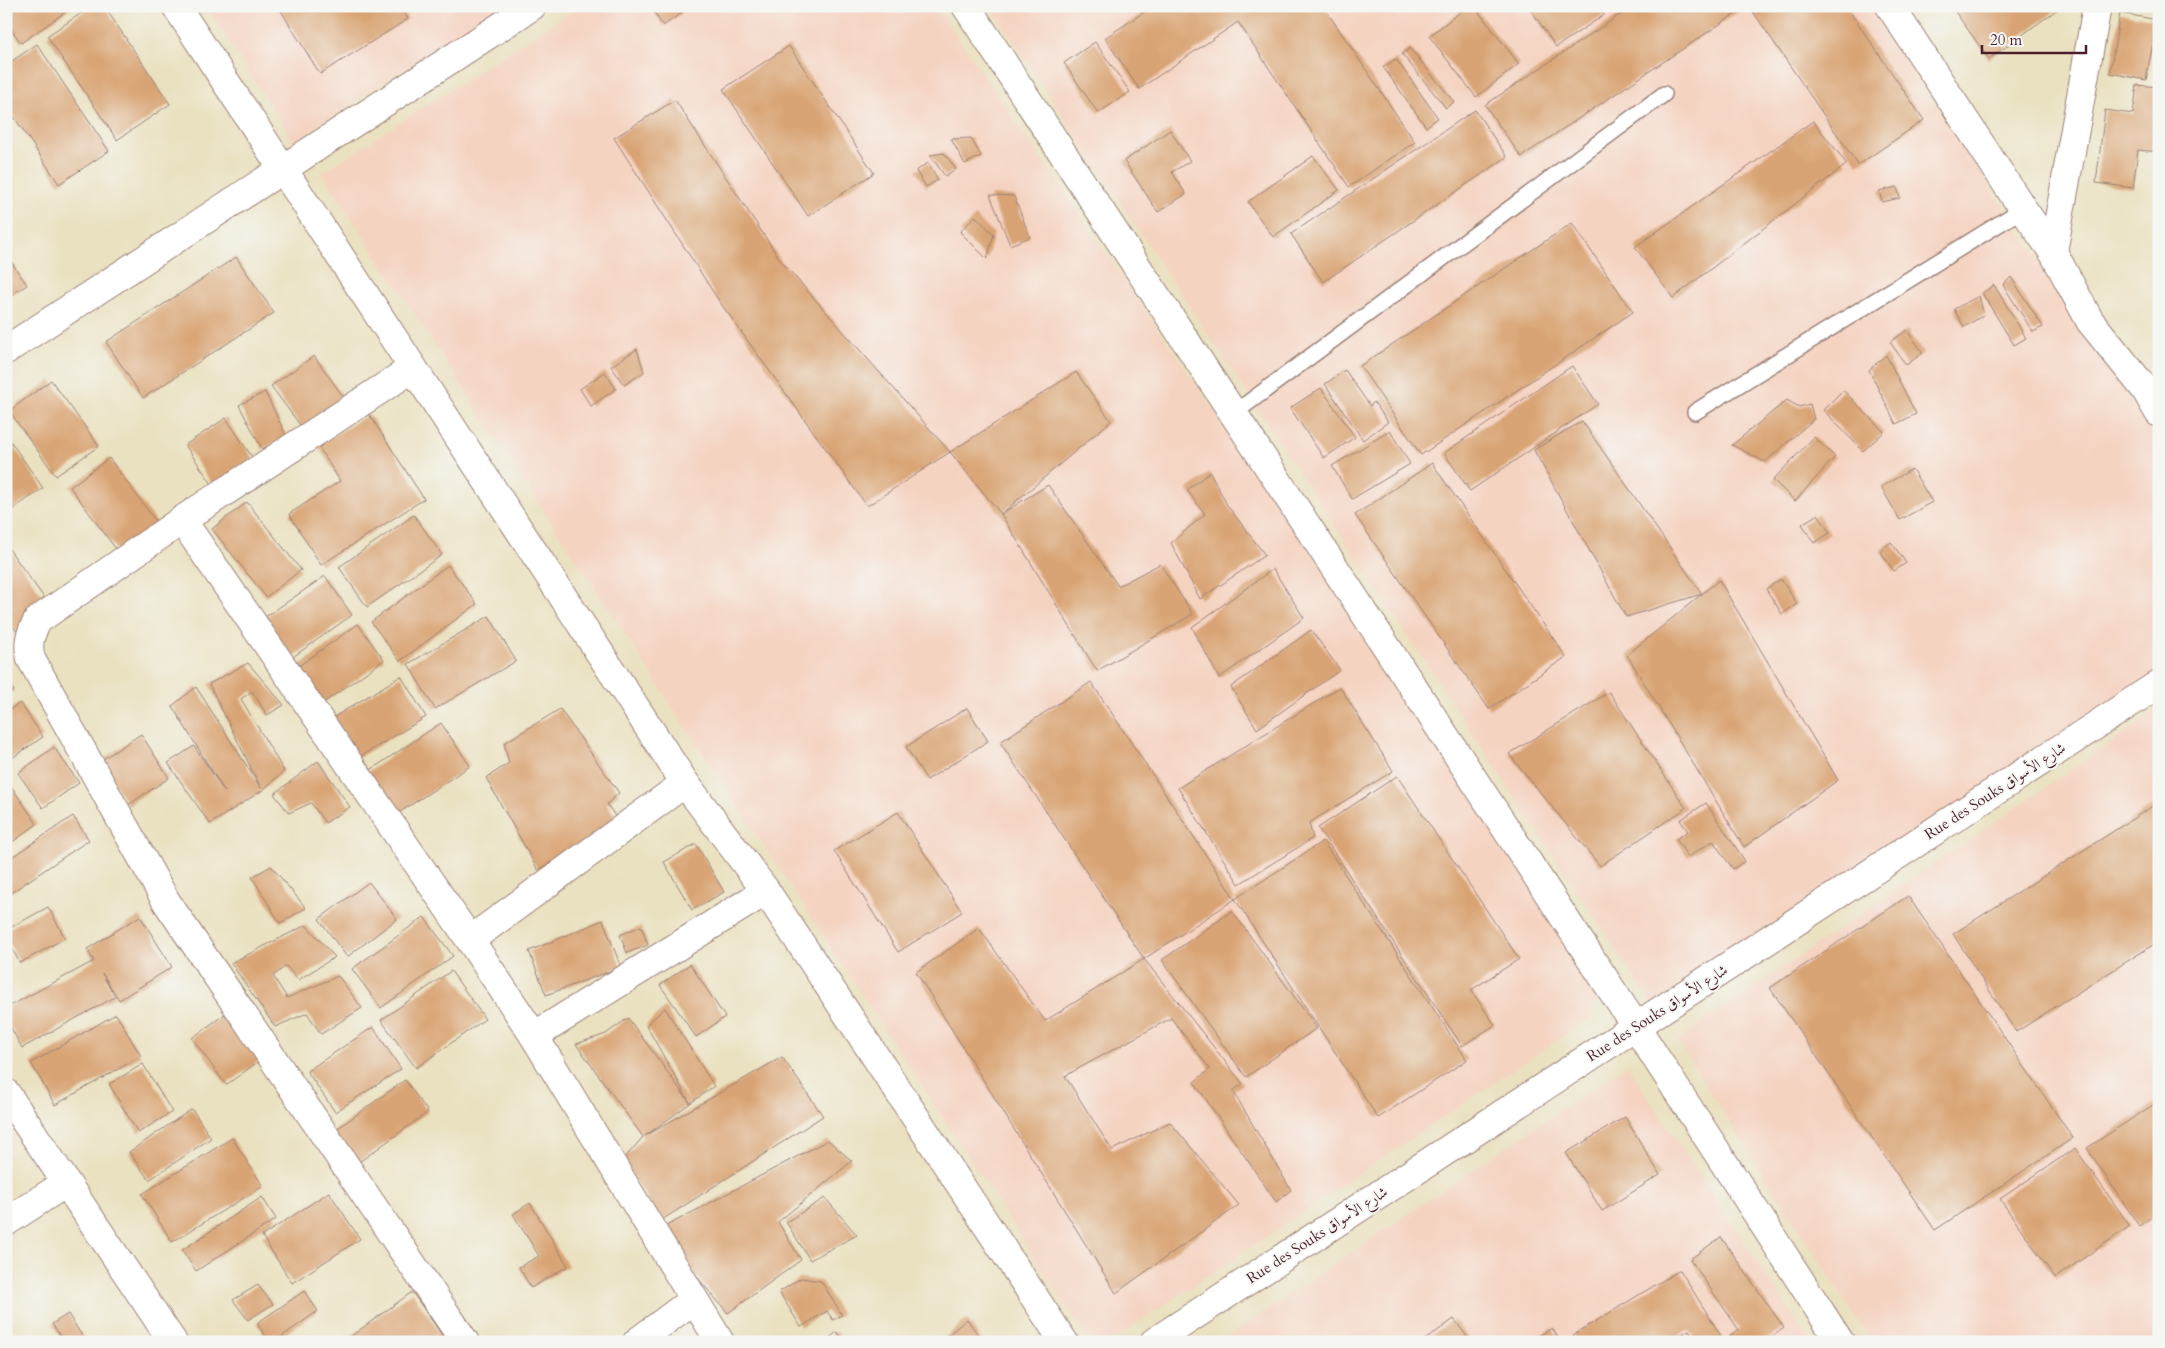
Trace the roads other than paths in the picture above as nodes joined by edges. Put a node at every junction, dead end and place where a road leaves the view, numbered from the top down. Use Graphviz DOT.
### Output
graph roads {
  1 [pos="176,6"];
  2 [pos="532,6"];
  3 [pos="966,6"];
  4 [pos="1890,6"];
  5 [pos="2097,6"];
  6 [pos="1664,94"];
  7 [pos="282,169"];
  8 [pos="2023,209"];
  9 [pos="2053,252"];
  10 [pos="6,350"];
  11 [pos="413,368"];
  12 [pos="2152,381"];
  13 [pos="1695,412"];
  14 [pos="2159,413"];
  15 [pos="1234,414"];
  16 [pos="182,520"];
  17 [pos="2159,684"];
  18 [pos="685,784"];
  19 [pos="766,891"];
  20 [pos="470,940"];
  21 [pos="1636,1027"];
  22 [pos="534,1036"];
  23 [pos="6,1093"];
  24 [pos="66,1183"];
  25 [pos="6,1222"];
  26 [pos="694,1300"];
  27 [pos="173,1342"];
  28 [pos="465,1342"];
  29 [pos="637,1342"];
  30 [pos="720,1342"];
  31 [pos="1064,1342"];
  32 [pos="1154,1342"];
  33 [pos="1840,1342"];
  1 -- 7 [label="street"];
  2 -- 7 [label="street"];
  3 -- 15 [label="street"];
  4 -- 8 [label="street"];
  5 -- 9 [label="street"];
  6 -- 15 [label="lane"];
  7 -- 10 [label="street"];
  7 -- 11 [label="street"];
  8 -- 9 [label="street"];
  8 -- 13 [label="lane"];
  9 -- 12 [label="street"];
  11 -- 16 [label="street"];
  11 -- 18 [label="street"];
  12 -- 14 [label="street"];
  15 -- 21 [label="street"];
  16 -- 20 [label="street"];
  16 -- 28 [label="street"];
  17 -- 21 [label="street, Rue des Souks شارع الأسواق"];
  18 -- 19 [label="street"];
  18 -- 20 [label="street"];
  19 -- 22 [label="street"];
  19 -- 31 [label="street"];
  20 -- 22 [label="street"];
  21 -- 32 [label="street, Rue des Souks شارع الأسواق"];
  21 -- 33 [label="street"];
  22 -- 26 [label="street"];
  23 -- 24 [label="street"];
  24 -- 25 [label="street"];
  24 -- 27 [label="street"];
  26 -- 29 [label="street"];
  26 -- 30 [label="street"];
}
